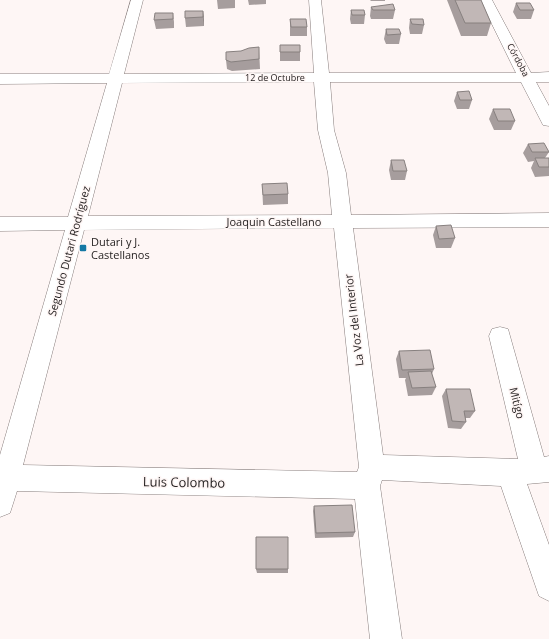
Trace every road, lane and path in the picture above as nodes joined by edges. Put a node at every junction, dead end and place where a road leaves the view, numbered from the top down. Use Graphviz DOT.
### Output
graph roads {
  1 [pos="137,0"];
  2 [pos="315,0"];
  3 [pos="486,0"];
  4 [pos="549,77"];
  5 [pos="117,78"];
  6 [pos="322,78"];
  7 [pos="527,78"];
  8 [pos="0,79"];
  9 [pos="549,121"];
  10 [pos="549,220"];
  11 [pos="342,221"];
  12 [pos="77,223"];
  13 [pos="0,224"];
  14 [pos="500,336"];
  15 [pos="531,470"];
  16 [pos="370,476"];
  17 [pos="3,478"];
  18 [pos="0,503"];
  19 [pos="549,586"];
  20 [pos="386,639"];
  1 -- 5 [label="street, Segundo Dutari Rodríguez"];
  2 -- 6 [label="street, La Voz del Interior"];
  3 -- 7 [label="street, Córdoba"];
  4 -- 7 [label="street, 12 de Octubre"];
  5 -- 6 [label="street, 12 de Octubre"];
  5 -- 8 [label="street, 12 de Octubre"];
  5 -- 12 [label="street, Segundo Dutari Rodríguez"];
  6 -- 7 [label="street, 12 de Octubre"];
  6 -- 11 [label="street, La Voz del Interior"];
  7 -- 9 [label="street, Córdoba"];
  10 -- 11 [label="street, Joaquin Castellano"];
  11 -- 12 [label="street, Joaquin Castellano"];
  11 -- 16 [label="street, La Voz del Interior"];
  12 -- 13 [label="street, Joaquin Castellano"];
  12 -- 17 [label="street, Segundo Dutari Rodríguez"];
  14 -- 15 [label="street, Mitígo"];
  15 -- 16 [label="street, Luis Colombo"];
  15 -- 19 [label="street, Mitígo"];
  16 -- 17 [label="street, Luis Colombo"];
  16 -- 20 [label="street, La Voz del Interior"];
  17 -- 18 [label="street, Segundo Dutari Rodríguez"];
}
